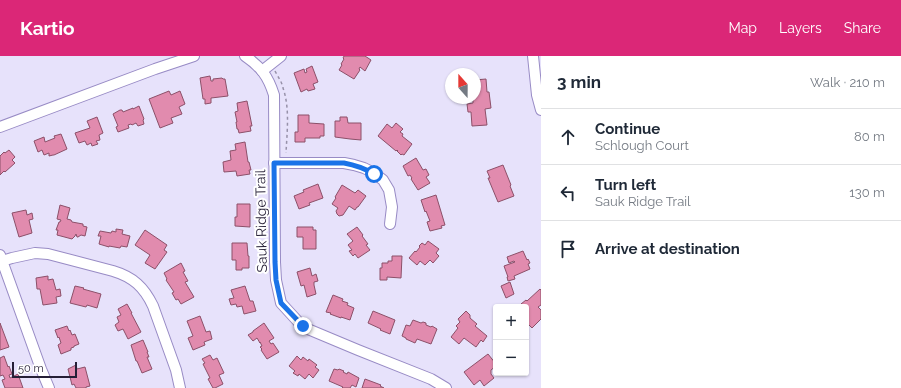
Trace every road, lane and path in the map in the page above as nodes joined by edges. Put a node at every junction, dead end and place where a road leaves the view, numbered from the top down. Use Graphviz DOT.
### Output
graph roads {
  1 [pos="194,56"];
  2 [pos="245,56"];
  3 [pos="281,56"];
  4 [pos="533,56"];
  5 [pos="262,71"];
  6 [pos="541,110"];
  7 [pos="0,127"];
  8 [pos="274,163"];
  9 [pos="390,224"];
  10 [pos="1,258"];
  11 [pos="50,388"];
  12 [pos="180,388"];
  13 [pos="446,388"];
  1 -- 7 [label="street"];
  2 -- 5 [label="street, Sauk Ridge Trail"];
  3 -- 5 [label="street"];
  4 -- 6 [label="street"];
  5 -- 8 [label="street, Sauk Ridge Trail"];
  8 -- 9 [label="street"];
  8 -- 13 [label="street, Sauk Ridge Trail"];
  10 -- 11 [label="street"];
  10 -- 12 [label="street"];
}
